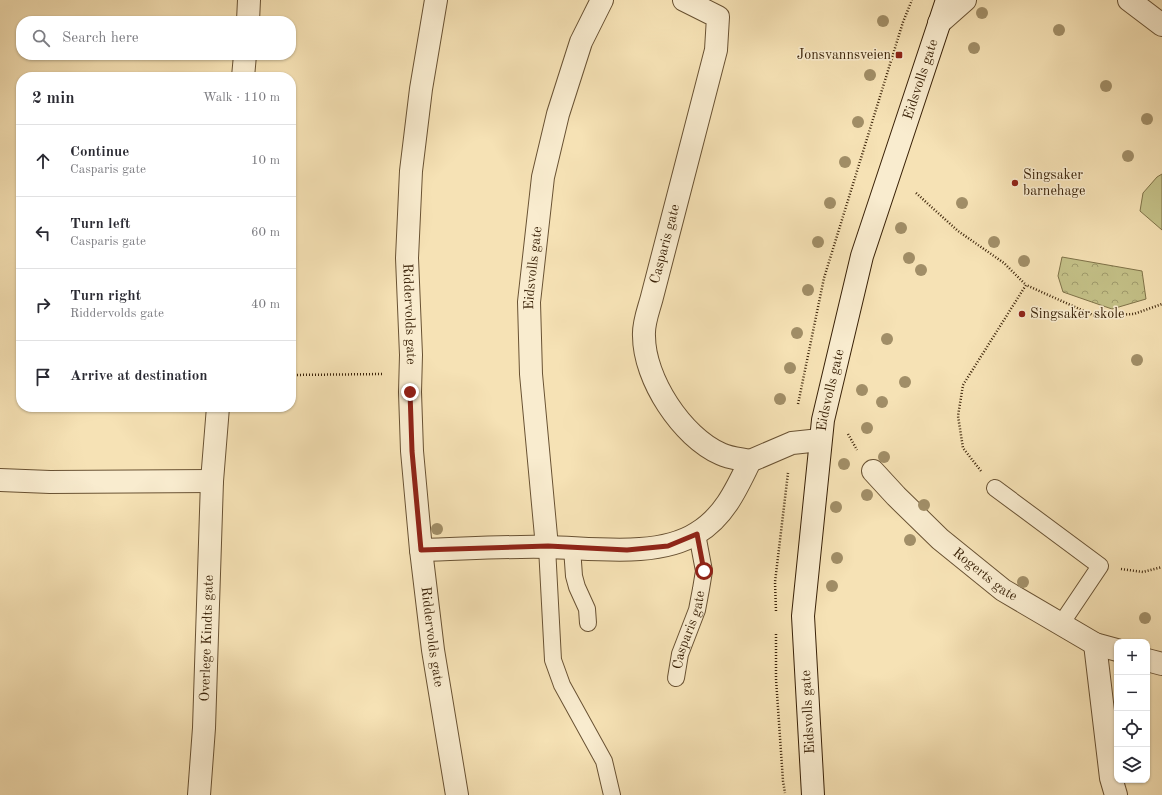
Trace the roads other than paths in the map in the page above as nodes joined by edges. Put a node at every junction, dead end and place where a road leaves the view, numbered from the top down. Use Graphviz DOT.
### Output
graph roads {
  1 [pos="249,0"];
  2 [pos="436,0"];
  3 [pos="602,0"];
  4 [pos="684,0"];
  5 [pos="947,0"];
  6 [pos="965,0"];
  7 [pos="1129,0"];
  8 [pos="248,16"];
  9 [pos="940,23"];
  10 [pos="1162,25"];
  11 [pos="245,60"];
  12 [pos="244,72"];
  13 [pos="218,412"];
  14 [pos="820,440"];
  15 [pos="750,461"];
  16 [pos="874,471"];
  17 [pos="0,480"];
  18 [pos="212,481"];
  19 [pos="995,488"];
  20 [pos="697,534"];
  21 [pos="548,546"];
  22 [pos="572,548"];
  23 [pos="421,550"];
  24 [pos="588,623"];
  25 [pos="1061,624"];
  26 [pos="1095,644"];
  27 [pos="1114,649"];
  28 [pos="1150,661"];
  29 [pos="1162,664"];
  30 [pos="676,678"];
  31 [pos="198,795"];
  32 [pos="457,795"];
  33 [pos="612,795"];
  34 [pos="813,795"];
  35 [pos="1116,795"];
  1 -- 8 [label="street"];
  2 -- 23 [label="street, Riddervolds gate"];
  3 -- 21 [label="street, Eidsvolls gate"];
  4 -- 15 [label="street, Casparis gate"];
  5 -- 9 [label="street, Eidsvolls gate"];
  6 -- 9 [label="street"];
  7 -- 10 [label="street"];
  9 -- 14 [label="street, Eidsvolls gate"];
  11 -- 12 [label="street"];
  13 -- 18 [label="street, Overlege Kindts gate"];
  14 -- 15 [label="street"];
  14 -- 34 [label="street, Eidsvolls gate"];
  15 -- 20 [label="street"];
  16 -- 25 [label="street, Rogerts gate"];
  17 -- 18 [label="street"];
  18 -- 31 [label="street, Overlege Kindts gate"];
  19 -- 25 [label="lane"];
  20 -- 22 [label="street"];
  20 -- 30 [label="lane, Casparis gate"];
  21 -- 22 [label="street"];
  21 -- 23 [label="street"];
  21 -- 33 [label="lane"];
  22 -- 24 [label="lane"];
  23 -- 32 [label="street, Riddervolds gate"];
  25 -- 26 [label="street, Rogerts gate"];
  26 -- 27 [label="street, Rogerts gate"];
  26 -- 35 [label="street"];
  28 -- 29 [label="street"];
}
